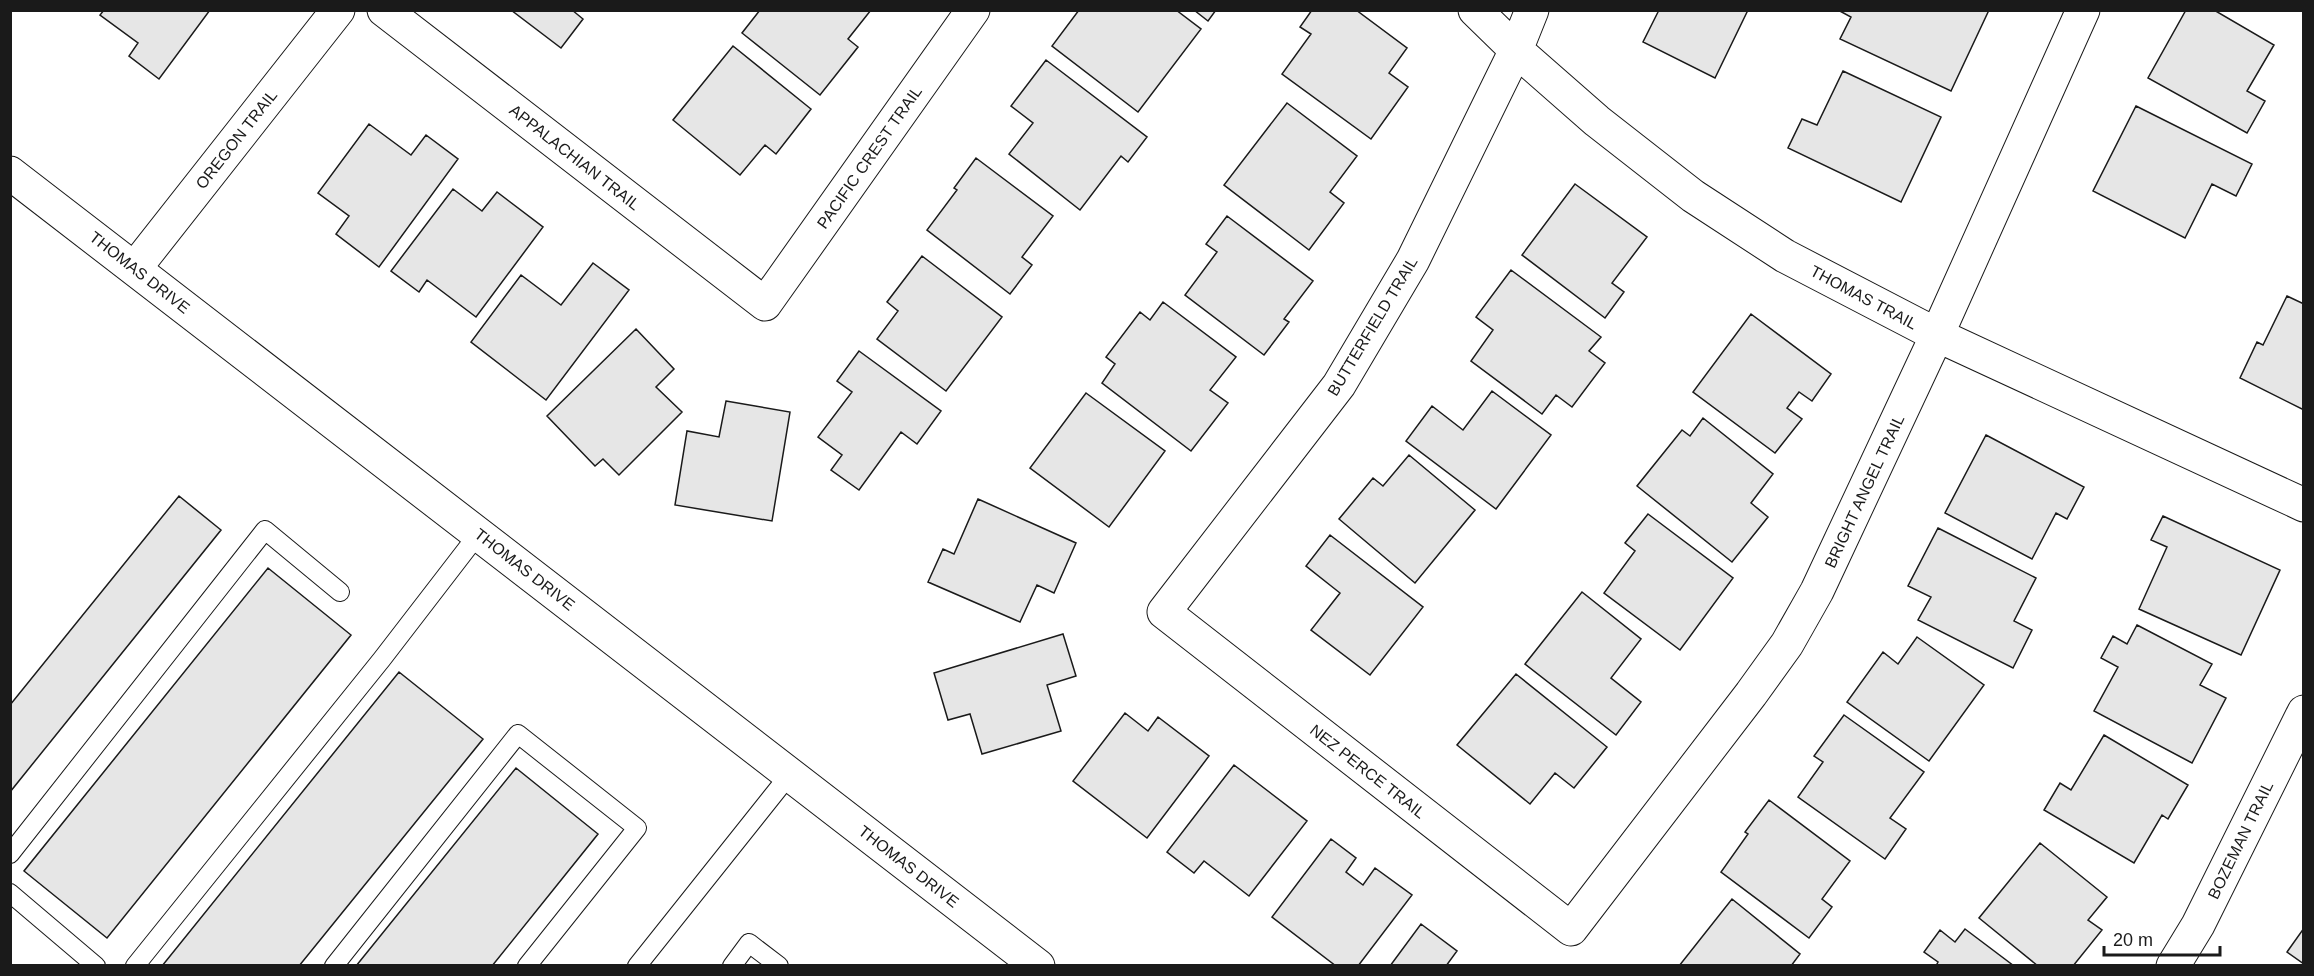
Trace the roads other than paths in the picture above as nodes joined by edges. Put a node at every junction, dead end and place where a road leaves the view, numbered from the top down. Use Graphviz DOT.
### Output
graph roads {
  1 [pos="338,10"];
  2 [pos="384,10"];
  3 [pos="973,10"];
  4 [pos="1475,10"];
  5 [pos="1532,10"];
  6 [pos="2083,10"];
  7 [pos="1516,50"];
  8 [pos="10,173"];
  9 [pos="135,268"];
  10 [pos="765,304"];
  11 [pos="1937,335"];
  12 [pos="2304,505"];
  13 [pos="479,533"];
  14 [pos="340,592"];
  15 [pos="1164,612"];
  16 [pos="2304,712"];
  17 [pos="790,774"];
  18 [pos="10,854"];
  19 [pos="10,893"];
  20 [pos="1571,929"];
  21 [pos="1023,961"];
  22 [pos="96,966"];
  23 [pos="135,966"];
  24 [pos="334,966"];
  25 [pos="526,966"];
  26 [pos="637,966"];
  27 [pos="732,966"];
  28 [pos="779,966"];
  29 [pos="2172,966"];
  1 -- 9 [label="street, OREGON TRAIL"];
  2 -- 10 [label="street, APPALACHIAN TRAIL"];
  3 -- 10 [label="street, PACIFIC CREST TRAIL"];
  4 -- 7 [label="street, THOMAS TRAIL"];
  5 -- 7 [label="street, BUTTERFIELD TRAIL"];
  6 -- 11 [label="street, BRIGHT ANGEL TRAIL"];
  7 -- 11 [label="street, THOMAS TRAIL"];
  7 -- 15 [label="street, BUTTERFIELD TRAIL"];
  8 -- 9 [label="street, THOMAS DRIVE"];
  9 -- 13 [label="street, THOMAS DRIVE"];
  11 -- 12 [label="street, THOMAS TRAIL"];
  11 -- 20 [label="street, BRIGHT ANGEL TRAIL"];
  13 -- 17 [label="street, THOMAS DRIVE"];
  13 -- 23 [label="lane"];
  14 -- 18 [label="lane"];
  15 -- 20 [label="street, NEZ PERCE TRAIL"];
  16 -- 29 [label="street, BOZEMAN TRAIL"];
  17 -- 21 [label="street, THOMAS DRIVE"];
  17 -- 26 [label="lane"];
  19 -- 22 [label="lane"];
  24 -- 25 [label="lane"];
  27 -- 28 [label="lane"];
}
